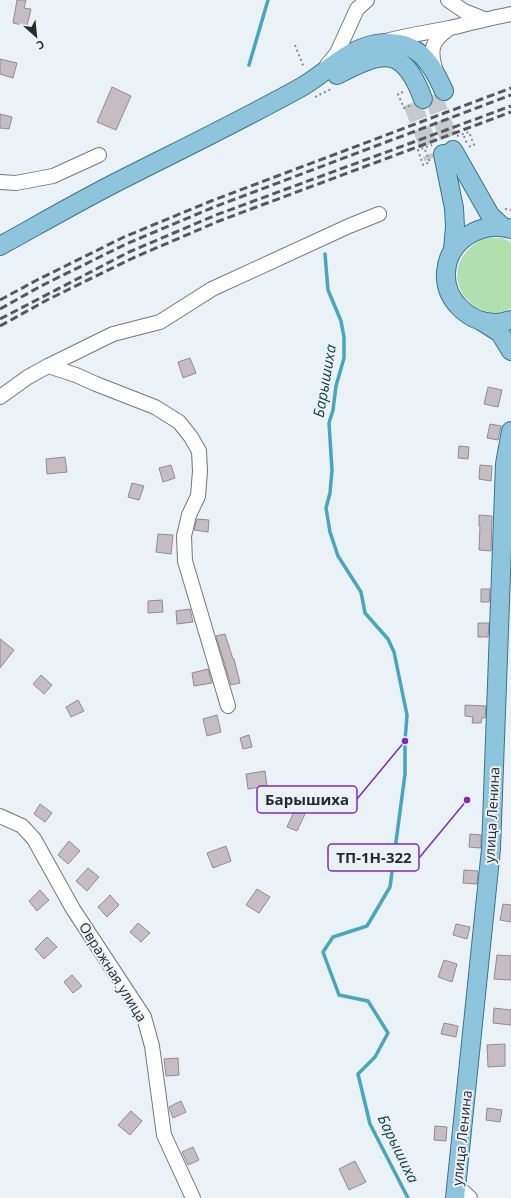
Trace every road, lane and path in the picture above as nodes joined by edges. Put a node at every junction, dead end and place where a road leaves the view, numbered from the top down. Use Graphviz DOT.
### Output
graph roads {
  1 [pos="367,0"];
  2 [pos="448,0"];
  3 [pos="511,14"];
  4 [pos="484,19"];
  5 [pos="450,28"];
  6 [pos="376,44"];
  7 [pos="295,46"];
  8 [pos="436,73"];
  9 [pos="316,77"];
  10 [pos="446,147"];
  11 [pos="99,155"];
  12 [pos="0,182"];
  13 [pos="379,214"];
  14 [pos="507,228"];
  15 [pos="3,242"];
  16 [pos="453,250"];
  17 [pos="511,320"];
  18 [pos="480,321"];
  19 [pos="511,351"];
  20 [pos="48,366"];
  21 [pos="0,398"];
  22 [pos="511,431"];
  23 [pos="508,464"];
  24 [pos="228,706"];
  25 [pos="0,816"];
  26 [pos="456,1192"];
  27 [pos="193,1198"];
  28 [pos="470,1198"];
  1 -- 9 [label="street"];
  2 -- 4 [label="street"];
  3 -- 4 [label="street"];
  4 -- 5 [label="street"];
  5 -- 6 [label="street"];
  5 -- 8 [label="street"];
  6 -- 8 [label="main road"];
  6 -- 9 [label="main road"];
  7 -- 9 [label="path"];
  8 -- 9 [label="main road"];
  9 -- 15 [label="main road"];
  10 -- 10 [label="path"];
  10 -- 10 [label="path"];
  10 -- 14 [label="main road"];
  10 -- 16 [label="main road"];
  11 -- 12 [label="street"];
  13 -- 20 [label="street"];
  14 -- 16 [label="main road"];
  16 -- 18 [label="main road"];
  17 -- 18 [label="main road"];
  18 -- 19 [label="main road"];
  20 -- 21 [label="street"];
  20 -- 24 [label="street"];
  22 -- 23 [label="main road, улица Ленина"];
  23 -- 26 [label="main road, улица Ленина"];
  25 -- 27 [label="street, Овражная улица"];
  26 -- 28 [label="street"];
}
